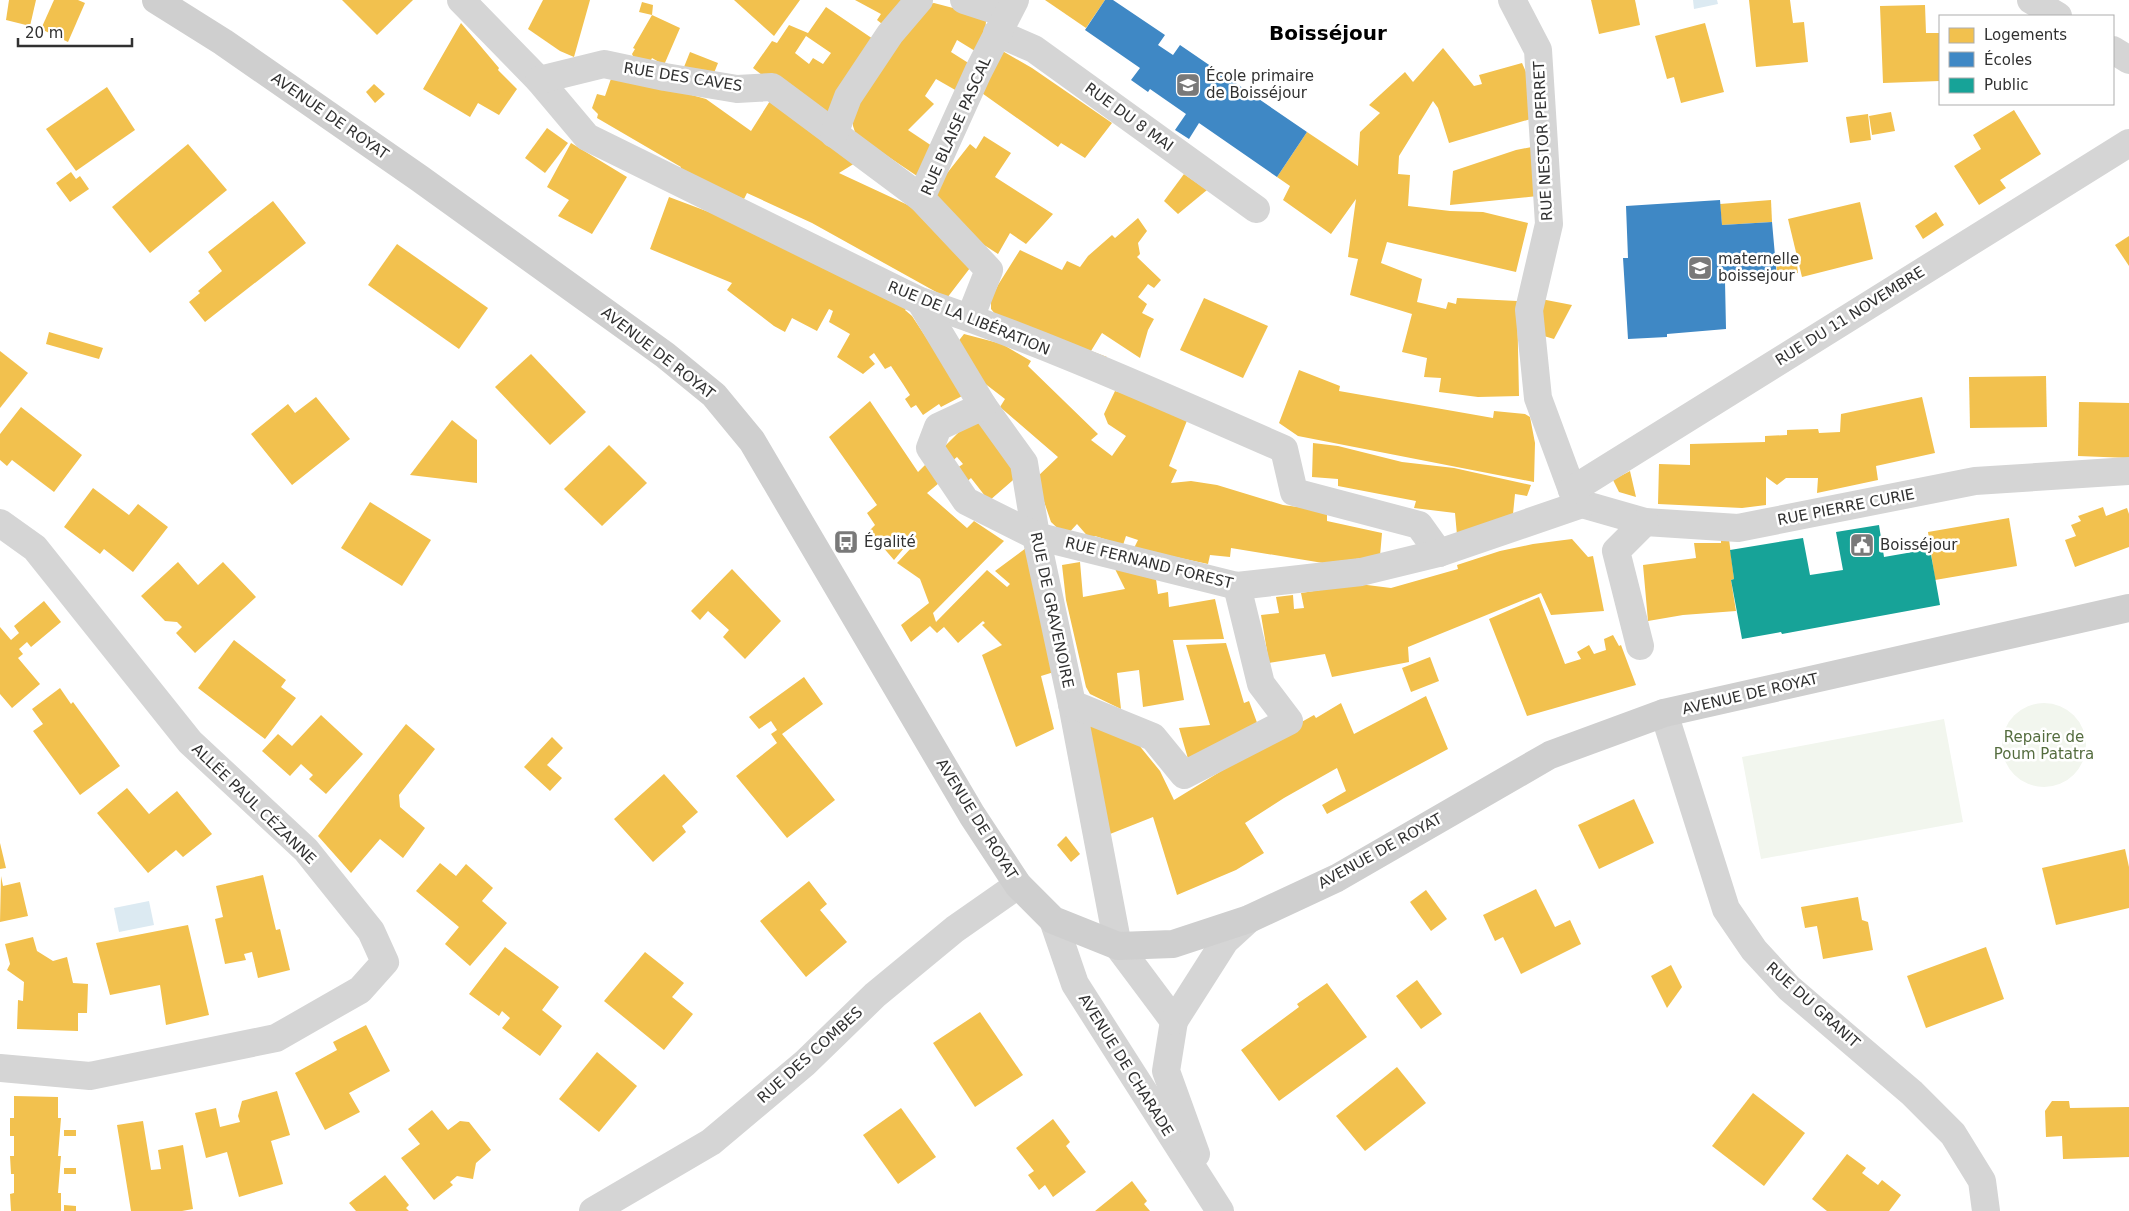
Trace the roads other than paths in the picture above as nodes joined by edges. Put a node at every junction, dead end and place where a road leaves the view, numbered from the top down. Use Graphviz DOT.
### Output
graph roads {
  1 [pos="156,0"];
  2 [pos="461,0"];
  3 [pos="919,0"];
  4 [pos="964,0"];
  5 [pos="1512,0"];
  6 [pos="2031,0"];
  7 [pos="2056,15"];
  8 [pos="1006,16"];
  9 [pos="2114,51"];
  10 [pos="2129,60"];
  11 [pos="539,80"];
  12 [pos="834,134"];
  13 [pos="2129,143"];
  14 [pos="921,198"];
  15 [pos="1256,209"];
  16 [pos="920,301"];
  17 [pos="970,318"];
  18 [pos="983,406"];
  19 [pos="2129,471"];
  20 [pos="1577,497"];
  21 [pos="0,522"];
  22 [pos="1646,522"];
  23 [pos="1036,536"];
  24 [pos="1439,553"];
  25 [pos="1237,586"];
  26 [pos="2129,608"];
  27 [pos="1640,646"];
  28 [pos="1072,704"];
  29 [pos="1664,713"];
  30 [pos="1018,885"];
  31 [pos="1249,919"];
  32 [pos="1054,920"];
  33 [pos="1118,946"];
  34 [pos="1174,1021"];
  35 [pos="0,1068"];
  36 [pos="1216,1207"];
  37 [pos="593,1211"];
  38 [pos="1986,1211"];
  1 -- 30 [label="main road, AVENUE DE ROYAT"];
  2 -- 11 [label="street, RUE DE LA LIBÉRATION"];
  3 -- 12 [label="street"];
  4 -- 8 [label="street"];
  5 -- 20 [label="street, RUE NESTOR PERRET"];
  6 -- 7 [label="street"];
  8 -- 14 [label="street, RUE BLAISE PASCAL"];
  8 -- 15 [label="street, RUE DU 8 MAI"];
  9 -- 10 [label="street"];
  11 -- 12 [label="street, RUE DES CAVES"];
  11 -- 16 [label="street, RUE DE LA LIBÉRATION"];
  12 -- 14 [label="street, RUE DES CAVES"];
  13 -- 20 [label="street, RUE DU 11 NOVEMBRE"];
  14 -- 17 [label="street, RUE BLAISE PASCAL"];
  16 -- 17 [label="street, RUE DE LA LIBÉRATION"];
  16 -- 18 [label="street, RUE DE GRAVENOIRE"];
  17 -- 24 [label="street, RUE DE LA LIBÉRATION"];
  18 -- 23 [label="street, RUE DE GRAVENOIRE"];
  18 -- 23 [label="street, RUE FERNAND FOREST"];
  19 -- 22 [label="street, RUE PIERRE CURIE"];
  20 -- 22 [label="street, RUE PIERRE CURIE"];
  20 -- 24 [label="street, RUE FERNAND FOREST"];
  21 -- 35 [label="street, ALLÉE PAUL CÉZANNE"];
  22 -- 27 [label="street"];
  23 -- 25 [label="street, RUE FERNAND FOREST"];
  23 -- 28 [label="street, RUE DE GRAVENOIRE"];
  24 -- 25 [label="street, RUE FERNAND FOREST"];
  25 -- 28 [label="street"];
  26 -- 29 [label="main road, AVENUE DE ROYAT"];
  28 -- 33 [label="street, RUE DE GRAVENOIRE"];
  29 -- 31 [label="main road, AVENUE DE ROYAT"];
  29 -- 38 [label="street, RUE DU GRANIT"];
  30 -- 32 [label="main road, AVENUE DE ROYAT"];
  30 -- 37 [label="street, RUE DES COMBES"];
  31 -- 33 [label="main road, AVENUE DE ROYAT"];
  31 -- 34 [label="street, AVENUE DE CHARADE"];
  32 -- 33 [label="main road, AVENUE DE ROYAT"];
  32 -- 36 [label="street, AVENUE DE CHARADE"];
  33 -- 34 [label="street"];
  34 -- 36 [label="street, AVENUE DE CHARADE"];
}
